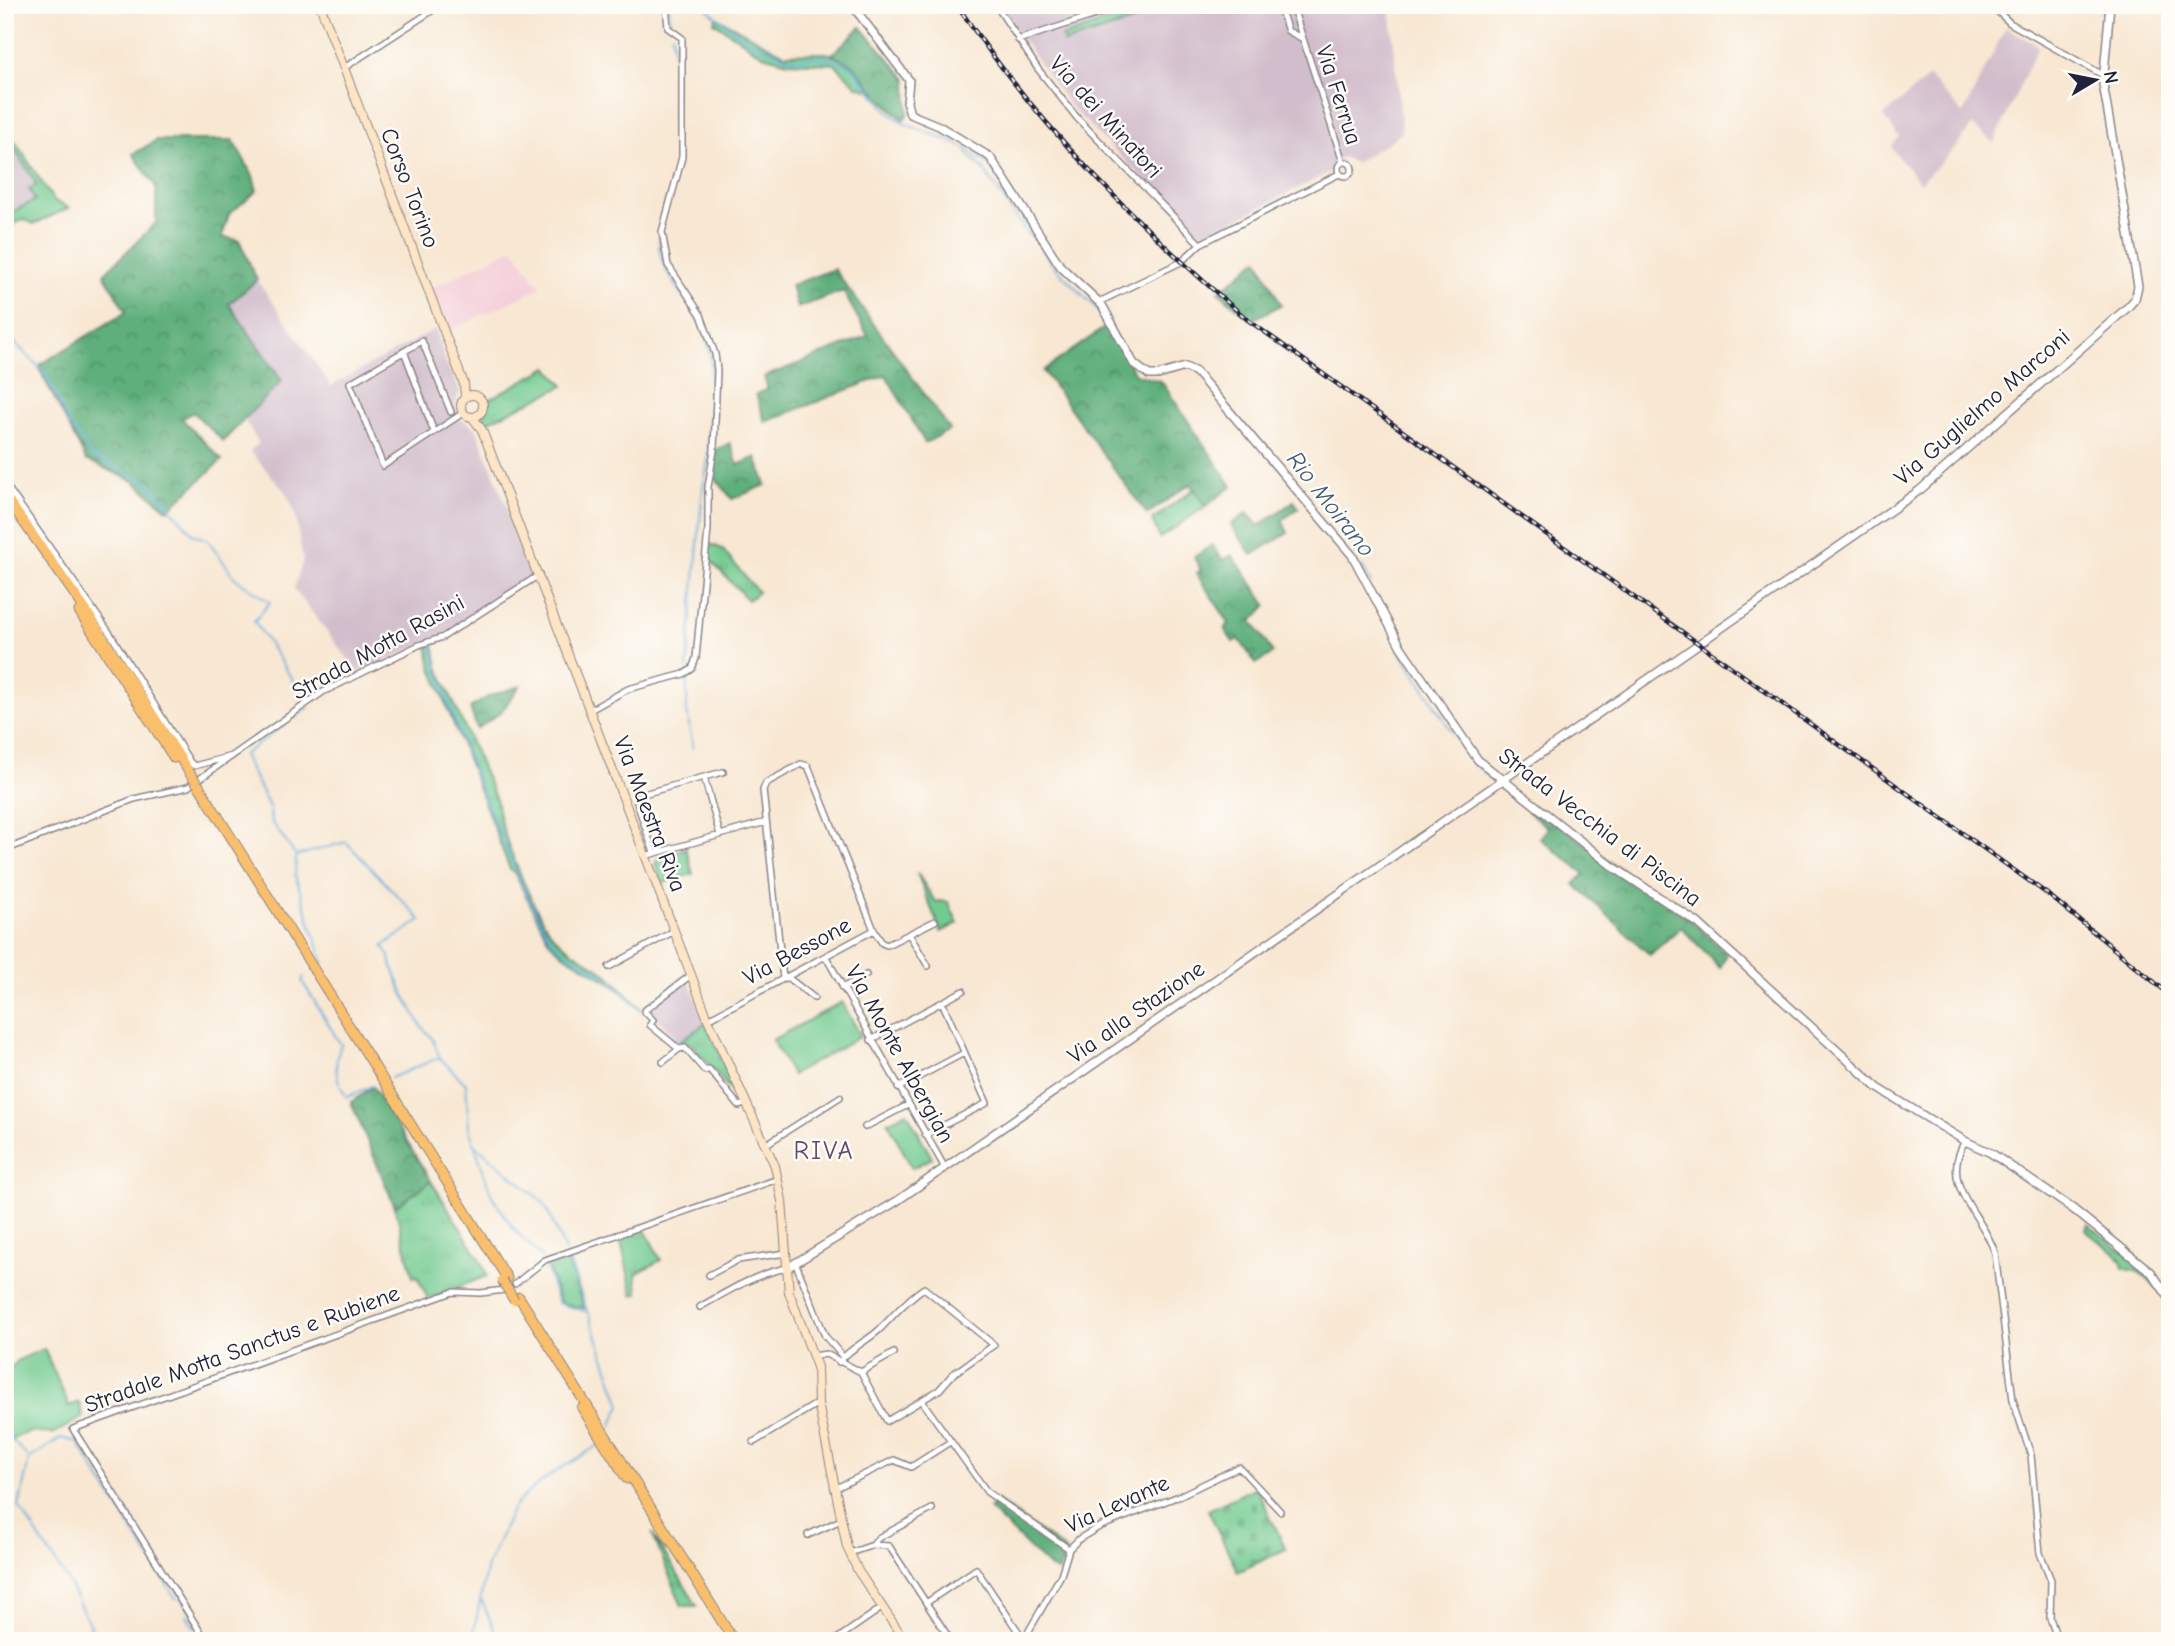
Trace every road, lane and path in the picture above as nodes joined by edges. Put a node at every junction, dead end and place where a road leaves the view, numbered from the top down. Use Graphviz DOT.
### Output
graph roads {
  1 [pos="320,5"];
  2 [pos="441,5"];
  3 [pos="666,5"];
  4 [pos="852,5"];
  5 [pos="996,5"];
  6 [pos="1126,5"];
  7 [pos="1279,5"];
  8 [pos="1292,5"];
  9 [pos="1991,5"];
  10 [pos="2110,5"];
  11 [pos="1303,39"];
  12 [pos="1018,40"];
  13 [pos="344,68"];
  14 [pos="2103,75"];
  15 [pos="1343,162"];
  16 [pos="1339,174"];
  17 [pos="1200,244"];
  18 [pos="1100,302"];
  19 [pos="404,351"];
  20 [pos="470,396"];
  21 [pos="451,412"];
  22 [pos="463,414"];
  23 [pos="477,416"];
  24 [pos="434,432"];
  25 [pos="5,484"];
  26 [pos="5,496"];
  27 [pos="5,507"];
  28 [pos="539,575"];
  29 [pos="589,710"];
  30 [pos="232,755"];
  31 [pos="723,772"];
  32 [pos="189,777"];
  33 [pos="704,778"];
  34 [pos="1503,780"];
  35 [pos="766,822"];
  36 [pos="720,835"];
  37 [pos="5,850"];
  38 [pos="654,853"];
  39 [pos="645,856"];
  40 [pos="935,920"];
  41 [pos="874,930"];
  42 [pos="674,931"];
  43 [pos="909,934"];
  44 [pos="826,957"];
  45 [pos="928,966"];
  46 [pos="609,967"];
  47 [pos="691,975"];
  48 [pos="866,975"];
  49 [pos="785,978"];
  50 [pos="842,988"];
  51 [pos="963,991"];
  52 [pos="814,998"];
  53 [pos="942,1002"];
  54 [pos="708,1019"];
  55 [pos="871,1040"];
  56 [pos="679,1049"];
  57 [pos="964,1053"];
  58 [pos="663,1062"];
  59 [pos="898,1088"];
  60 [pos="840,1097"];
  61 [pos="745,1104"];
  62 [pos="908,1105"];
  63 [pos="865,1127"];
  64 [pos="925,1135"];
  65 [pos="1965,1141"];
  66 [pos="765,1145"];
  67 [pos="945,1168"];
  68 [pos="778,1179"];
  69 [pos="786,1253"];
  70 [pos="796,1264"];
  71 [pos="787,1268"];
  72 [pos="709,1275"];
  73 [pos="507,1283"];
  74 [pos="516,1298"];
  75 [pos="2170,1299"];
  76 [pos="700,1307"];
  77 [pos="894,1353"];
  78 [pos="814,1356"];
  79 [pos="841,1360"];
  80 [pos="861,1371"];
  81 [pos="922,1401"];
  82 [pos="818,1403"];
  83 [pos="754,1442"];
  84 [pos="950,1442"];
  85 [pos="834,1489"];
  86 [pos="932,1509"];
  87 [pos="1280,1511"];
  88 [pos="841,1520"];
  89 [pos="808,1535"];
  90 [pos="873,1545"];
  91 [pos="1069,1549"];
  92 [pos="849,1553"];
  93 [pos="926,1603"];
  94 [pos="883,1607"];
  95 [pos="1023,1640"];
  96 [pos="206,1641"];
  97 [pos="728,1641"];
  98 [pos="734,1641"];
  99 [pos="834,1641"];
  100 [pos="905,1641"];
  101 [pos="951,1641"];
  102 [pos="2058,1641"];
  1 -- 13 [label="main road, Corso Torino"];
  2 -- 13 [label="street"];
  3 -- 29 [label="street"];
  4 -- 18 [label="street, Strada Vecchia di Piscina"];
  5 -- 12 [label="street, Via dei Minatori"];
  6 -- 12 [label="street"];
  7 -- 11 [label="street"];
  8 -- 11 [label="street, Via Ferrua"];
  9 -- 14 [label="street"];
  10 -- 14 [label="street, Via Guglielmo Marconi"];
  11 -- 15 [label="street, Via Ferrua"];
  12 -- 17 [label="street, Via dei Minatori"];
  13 -- 20 [label="main road, Corso Torino"];
  14 -- 34 [label="street, Via Guglielmo Marconi"];
  15 -- 16 [label="street"];
  15 -- 16 [label="street"];
  16 -- 17 [label="street"];
  17 -- 18 [label="street"];
  18 -- 34 [label="street, Strada Vecchia di Piscina"];
  19 -- 21 [label="street"];
  19 -- 24 [label="street"];
  19 -- 24 [label="street"];
  20 -- 22 [label="main road"];
  20 -- 23 [label="main road"];
  22 -- 23 [label="main road"];
  22 -- 24 [label="street"];
  23 -- 28 [label="main road, Via Maestra Riva"];
  25 -- 30 [label="street"];
  26 -- 32 [label="highway"];
  27 -- 32 [label="highway"];
  28 -- 29 [label="main road, Via Maestra Riva"];
  28 -- 30 [label="street, Strada Motta Rasini"];
  29 -- 39 [label="main road, Via Maestra Riva"];
  30 -- 37 [label="street, Strada Motta Rasini"];
  31 -- 33 [label="street"];
  32 -- 73 [label="highway, bridge"];
  33 -- 36 [label="street"];
  33 -- 38 [label="street"];
  34 -- 65 [label="street, Strada Vecchia di Piscina"];
  34 -- 67 [label="street, Via alla Stazione"];
  35 -- 36 [label="street"];
  35 -- 41 [label="street"];
  35 -- 49 [label="street"];
  36 -- 38 [label="street"];
  38 -- 39 [label="street"];
  39 -- 42 [label="main road, Via Maestra Riva"];
  40 -- 43 [label="street, Via Bessone"];
  41 -- 43 [label="street, Via Bessone"];
  41 -- 44 [label="street, Via Bessone"];
  42 -- 46 [label="street"];
  42 -- 47 [label="main road, Via Maestra Riva"];
  43 -- 45 [label="street"];
  44 -- 49 [label="street, Via Bessone"];
  44 -- 50 [label="street, Via Monte Albergian"];
  47 -- 54 [label="main road, Via Maestra Riva"];
  47 -- 56 [label="street, Via Maestra Riva"];
  48 -- 50 [label="street"];
  49 -- 52 [label="street"];
  49 -- 54 [label="street, Via Bessone"];
  50 -- 55 [label="street, Via Monte Albergian"];
  51 -- 53 [label="street"];
  53 -- 55 [label="street"];
  53 -- 57 [label="street"];
  54 -- 61 [label="main road, Via Maestra Riva"];
  55 -- 59 [label="street, Via Monte Albergian"];
  56 -- 58 [label="street"];
  56 -- 61 [label="street, Via Maestra Riva"];
  57 -- 59 [label="street"];
  57 -- 64 [label="street"];
  59 -- 62 [label="street, Via Monte Albergian"];
  60 -- 66 [label="street"];
  61 -- 66 [label="main road, Via Maestra Riva"];
  62 -- 63 [label="street"];
  62 -- 64 [label="street, Via Monte Albergian"];
  64 -- 67 [label="street, Via Monte Albergian"];
  65 -- 75 [label="street, Strada Vecchia di Piscina"];
  65 -- 102 [label="street"];
  66 -- 68 [label="main road, Via Maestra Riva"];
  67 -- 70 [label="street, Via alla Stazione"];
  68 -- 69 [label="main road, Via Maestra Riva"];
  68 -- 73 [label="street"];
  69 -- 71 [label="main road, Via Maestra Riva"];
  69 -- 72 [label="street"];
  70 -- 71 [label="street, Via alla Stazione"];
  70 -- 79 [label="street"];
  71 -- 76 [label="street"];
  71 -- 78 [label="main road, Via Maestra Riva"];
  73 -- 74 [label="highway"];
  73 -- 96 [label="street, Stradale Motta Sanctus e Rubiene"];
  74 -- 97 [label="highway"];
  74 -- 98 [label="highway"];
  77 -- 80 [label="street"];
  78 -- 79 [label="street"];
  78 -- 82 [label="main road, Via Maestra Riva"];
  79 -- 80 [label="street"];
  79 -- 81 [label="street"];
  80 -- 81 [label="street"];
  81 -- 84 [label="street, Via Levante"];
  82 -- 83 [label="street"];
  82 -- 85 [label="main road, Via Maestra Riva"];
  84 -- 85 [label="street"];
  84 -- 91 [label="street, Via Levante"];
  85 -- 88 [label="main road, Via Maestra Riva"];
  86 -- 90 [label="street"];
  87 -- 91 [label="street, Via Levante"];
  88 -- 89 [label="street"];
  88 -- 92 [label="main road, Via Maestra Riva"];
  90 -- 92 [label="street"];
  90 -- 93 [label="street"];
  91 -- 95 [label="street"];
  92 -- 94 [label="main road, Via Maestra Riva"];
  93 -- 95 [label="street"];
  93 -- 101 [label="street"];
  94 -- 99 [label="street"];
  94 -- 100 [label="main road, Via Maestra Riva"];
}
